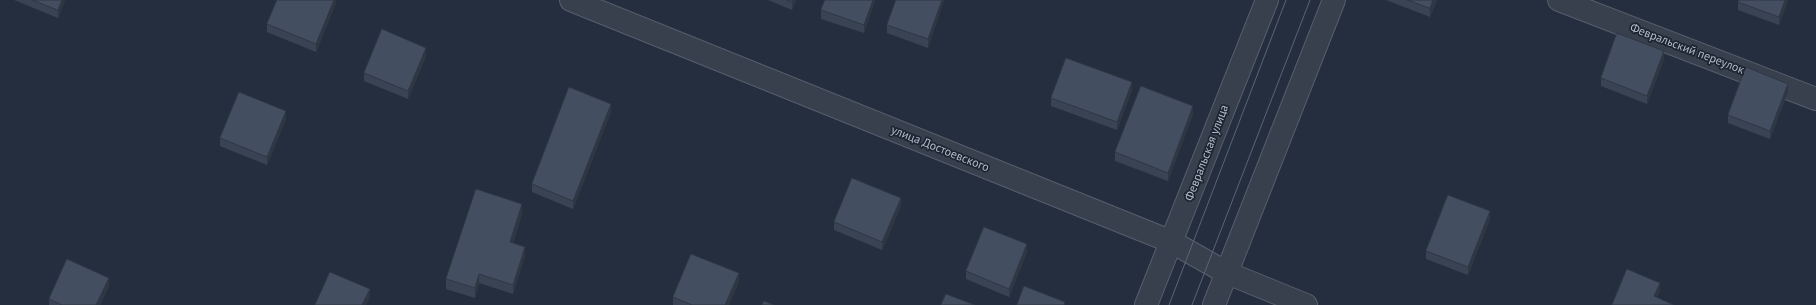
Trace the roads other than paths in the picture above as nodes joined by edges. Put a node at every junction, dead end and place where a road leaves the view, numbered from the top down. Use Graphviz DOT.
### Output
graph roads {
  1 [pos="571,0"];
  2 [pos="1267,0"];
  3 [pos="1334,0"];
  4 [pos="1558,0"];
  5 [pos="1816,98"];
  6 [pos="1172,242"];
  7 [pos="1225,272"];
  8 [pos="1146,305"];
  9 [pos="1214,305"];
  10 [pos="1306,305"];
  1 -- 6 [label="street, улица Достоевского"];
  2 -- 6 [label="street, Февральская улица"];
  3 -- 7 [label="street"];
  4 -- 5 [label="street, Февральский переулок"];
  6 -- 7 [label="street, улица Достоевского"];
  6 -- 8 [label="street, Февральская улица"];
  7 -- 9 [label="street"];
  7 -- 10 [label="street, улица Достоевского"];
}
